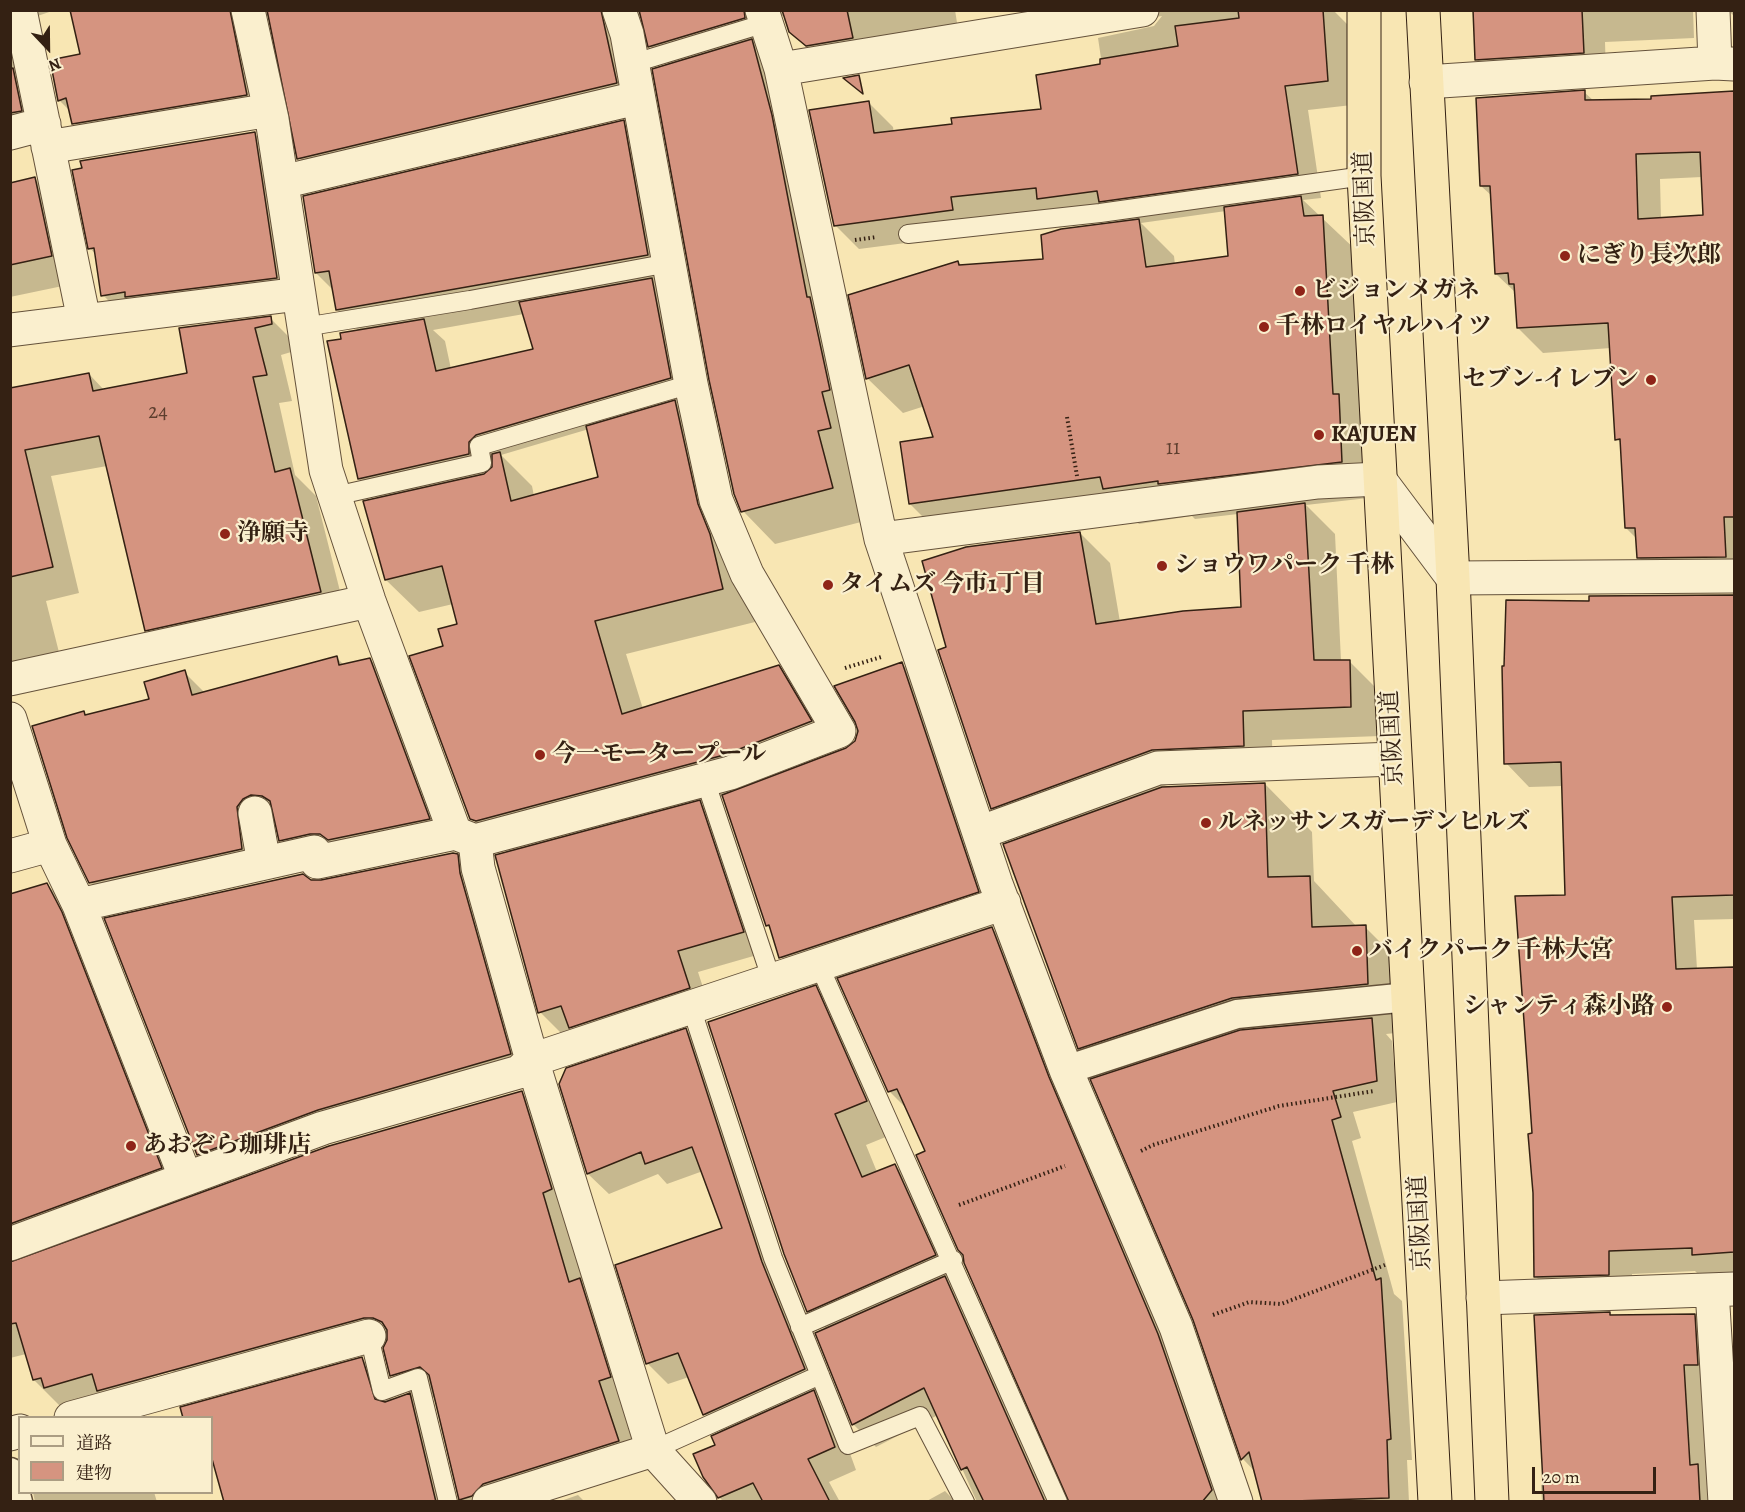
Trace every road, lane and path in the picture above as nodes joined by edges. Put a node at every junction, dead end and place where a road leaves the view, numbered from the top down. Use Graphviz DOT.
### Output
graph roads {
  1 [pos="20,10"];
  2 [pos="248,10"];
  3 [pos="619,10"];
  4 [pos="1142,10"];
  5 [pos="1364,10"];
  6 [pos="1423,10"];
  7 [pos="1713,10"];
  8 [pos="764,17"];
  9 [pos="1725,63"];
  10 [pos="631,64"];
  11 [pos="781,69"];
  12 [pos="1426,82"];
  13 [pos="637,98"];
  14 [pos="270,110"];
  15 [pos="10,133"];
  16 [pos="46,136"];
  17 [pos="1364,176"];
  18 [pos="282,182"];
  19 [pos="908,234"];
  20 [pos="817,244"];
  21 [pos="669,262"];
  22 [pos="299,294"];
  23 [pos="84,320"];
  24 [pos="304,327"];
  25 [pos="10,330"];
  26 [pos="691,384"];
  27 [pos="1067,417"];
  28 [pos="1379,479"];
  29 [pos="335,496"];
  30 [pos="1082,513"];
  31 [pos="881,539"];
  32 [pos="1734,576"];
  33 [pos="1453,578"];
  34 [pos="369,601"];
  35 [pos="916,646"];
  36 [pos="10,679"];
  37 [pos="809,679"];
  38 [pos="10,719"];
  39 [pos="1394,759"];
  40 [pos="705,780"];
  41 [pos="255,813"];
  42 [pos="979,833"];
  43 [pos="465,837"];
  44 [pos="50,845"];
  45 [pos="10,856"];
  46 [pos="264,863"];
  47 [pos="1004,903"];
  48 [pos="79,905"];
  49 [pos="819,965"];
  50 [pos="772,981"];
  51 [pos="1408,997"];
  52 [pos="691,1008"];
  53 [pos="532,1060"];
  54 [pos="1066,1070"];
  55 [pos="1413,1086"];
  56 [pos="1105,1160"];
  57 [pos="186,1179"];
  58 [pos="932,1216"];
  59 [pos="10,1244"];
  60 [pos="1423,1251"];
  61 [pos="953,1260"];
  62 [pos="1723,1290"];
  63 [pos="1483,1298"];
  64 [pos="801,1327"];
  65 [pos="1176,1327"];
  66 [pos="369,1336"];
  67 [pos="820,1375"];
  68 [pos="78,1416"];
  69 [pos="653,1450"];
  70 [pos="10,1472"];
  71 [pos="1230,1498"];
  72 [pos="18,1502"];
  73 [pos="448,1502"];
  74 [pos="489,1502"];
  75 [pos="700,1502"];
  76 [pos="965,1502"];
  77 [pos="1058,1502"];
  78 [pos="1435,1502"];
  79 [pos="1492,1502"];
  80 [pos="1725,1502"];
  1 -- 16 [label="street"];
  2 -- 14 [label="street"];
  3 -- 10 [label="street"];
  4 -- 11 [label="street"];
  5 -- 17 [label="highway, 京阪国道"];
  6 -- 12 [label="highway"];
  7 -- 9 [label="street"];
  8 -- 10 [label="lane"];
  8 -- 11 [label="street"];
  9 -- 12 [label="street"];
  10 -- 13 [label="street"];
  11 -- 20 [label="street"];
  12 -- 33 [label="highway"];
  13 -- 18 [label="street"];
  13 -- 21 [label="street"];
  14 -- 16 [label="street"];
  14 -- 18 [label="street"];
  15 -- 16 [label="street"];
  16 -- 23 [label="street"];
  17 -- 19 [label="lane"];
  17 -- 28 [label="highway, 京阪国道"];
  18 -- 22 [label="street"];
  19 -- 20 [label="path"];
  20 -- 31 [label="street"];
  21 -- 24 [label="lane"];
  21 -- 26 [label="street"];
  22 -- 23 [label="street"];
  22 -- 24 [label="street"];
  23 -- 25 [label="street"];
  24 -- 29 [label="street"];
  26 -- 29 [label="lane"];
  26 -- 37 [label="street"];
  27 -- 30 [label="path"];
  28 -- 30 [label="street"];
  28 -- 33 [label="street"];
  28 -- 39 [label="highway, 京阪国道"];
  29 -- 34 [label="street"];
  30 -- 31 [label="street"];
  31 -- 35 [label="street"];
  32 -- 33 [label="street"];
  33 -- 63 [label="highway"];
  34 -- 36 [label="street"];
  34 -- 43 [label="street"];
  35 -- 37 [label="path"];
  35 -- 42 [label="street"];
  37 -- 40 [label="street"];
  38 -- 44 [label="street"];
  39 -- 42 [label="street"];
  39 -- 51 [label="highway, 京阪国道"];
  40 -- 43 [label="street"];
  40 -- 50 [label="lane"];
  41 -- 46 [label="street"];
  42 -- 47 [label="street"];
  43 -- 46 [label="street"];
  43 -- 53 [label="street"];
  44 -- 45 [label="street"];
  44 -- 48 [label="street"];
  46 -- 48 [label="street"];
  47 -- 49 [label="street"];
  47 -- 54 [label="street"];
  48 -- 57 [label="street"];
  49 -- 50 [label="street"];
  49 -- 58 [label="lane"];
  50 -- 52 [label="street"];
  51 -- 54 [label="street"];
  51 -- 55 [label="highway, 京阪国道"];
  52 -- 53 [label="street"];
  52 -- 64 [label="lane"];
  53 -- 57 [label="street"];
  53 -- 69 [label="street"];
  54 -- 56 [label="street"];
  55 -- 56 [label="path"];
  55 -- 60 [label="highway, 京阪国道"];
  56 -- 58 [label="path"];
  56 -- 65 [label="street"];
  57 -- 59 [label="street"];
  58 -- 61 [label="lane"];
  60 -- 65 [label="path"];
  60 -- 78 [label="highway, 京阪国道"];
  61 -- 64 [label="lane"];
  61 -- 77 [label="lane"];
  62 -- 63 [label="street"];
  62 -- 80 [label="street"];
  63 -- 79 [label="highway"];
  64 -- 67 [label="lane"];
  65 -- 71 [label="street"];
  66 -- 68 [label="street"];
  66 -- 73 [label="lane"];
  67 -- 69 [label="lane"];
  67 -- 76 [label="lane"];
  69 -- 74 [label="street"];
  69 -- 75 [label="street"];
  70 -- 72 [label="street"];
}
